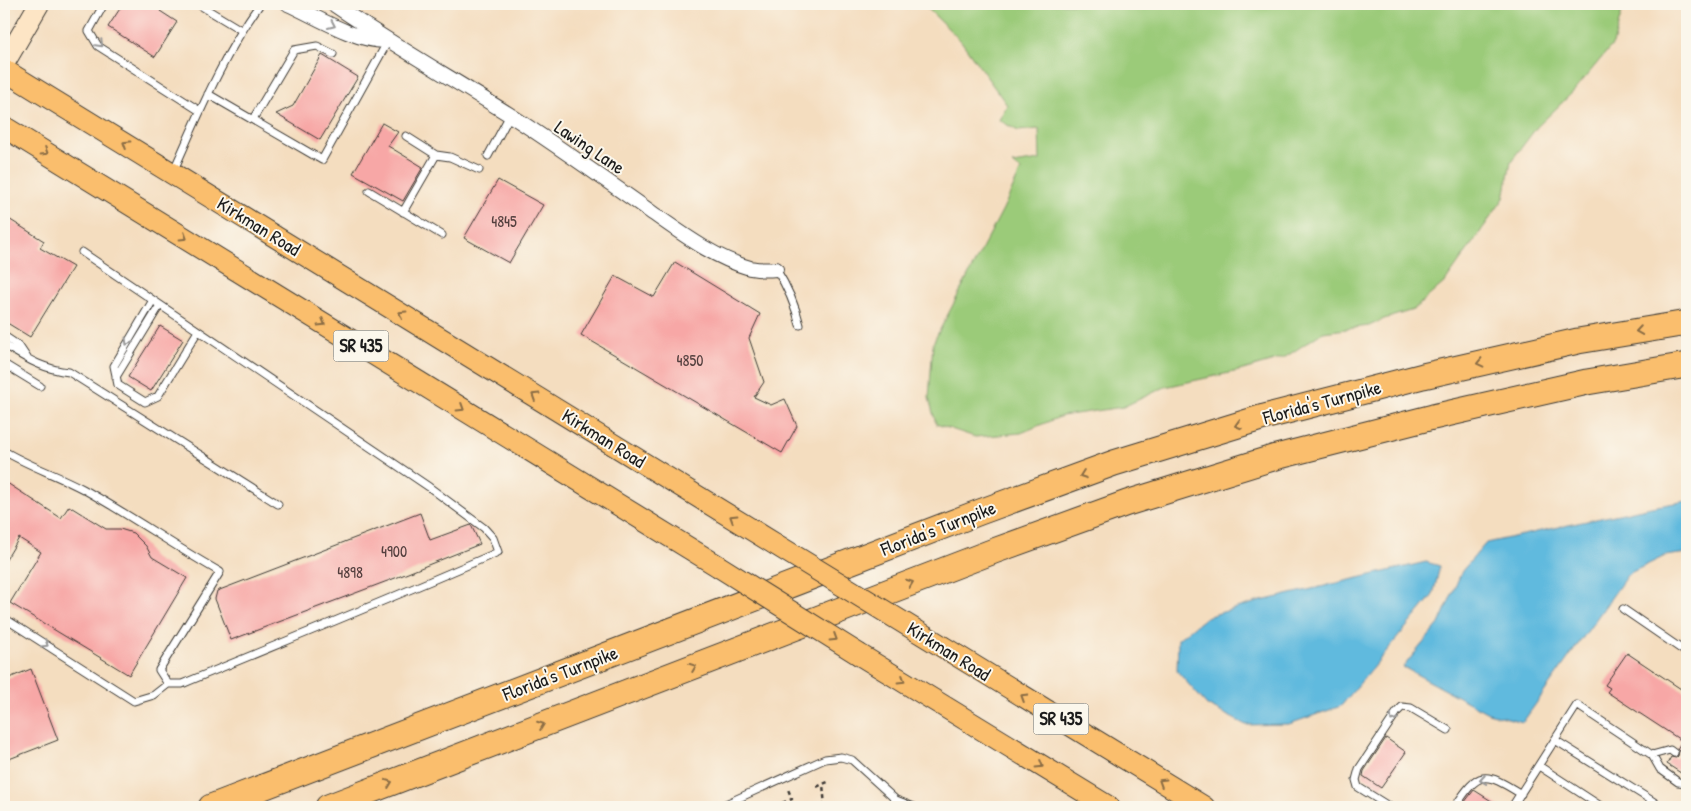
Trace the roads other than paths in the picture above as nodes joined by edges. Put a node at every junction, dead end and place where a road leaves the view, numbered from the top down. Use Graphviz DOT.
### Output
graph roads {
  1 [pos="39,4"];
  2 [pos="104,4"];
  3 [pos="198,4"];
  4 [pos="260,4"];
  5 [pos="288,4"];
  6 [pos="332,4"];
  7 [pos="241,30"];
  8 [pos="388,41"];
  9 [pos="333,54"];
  10 [pos="4,64"];
  11 [pos="4,70"];
  12 [pos="208,94"];
  13 [pos="200,111"];
  14 [pos="510,116"];
  15 [pos="253,119"];
  16 [pos="4,127"];
  17 [pos="406,136"];
  18 [pos="436,155"];
  19 [pos="488,156"];
  20 [pos="479,170"];
  21 [pos="173,173"];
  22 [pos="369,192"];
  23 [pos="403,212"];
  24 [pos="442,235"];
  25 [pos="82,252"];
  26 [pos="776,269"];
  27 [pos="156,303"];
  28 [pos="1687,323"];
  29 [pos="800,325"];
  30 [pos="198,331"];
  31 [pos="4,336"];
  32 [pos="4,345"];
  33 [pos="28,360"];
  34 [pos="4,364"];
  35 [pos="1687,365"];
  36 [pos="40,386"];
  37 [pos="4,451"];
  38 [pos="278,504"];
  39 [pos="1622,609"];
  40 [pos="4,618"];
  41 [pos="1687,653"];
  42 [pos="168,684"];
  43 [pos="1448,730"];
  44 [pos="1555,740"];
  45 [pos="1674,753"];
  46 [pos="1652,754"];
  47 [pos="1539,766"];
  48 [pos="1687,783"];
  49 [pos="1521,794"];
  50 [pos="211,807"];
  51 [pos="328,807"];
  52 [pos="719,807"];
  53 [pos="914,807"];
  54 [pos="1109,807"];
  55 [pos="1204,807"];
  56 [pos="1390,807"];
  57 [pos="1455,807"];
  58 [pos="1512,807"];
  59 [pos="1602,807"];
  60 [pos="1662,807"];
  1 -- 10 [label="main road"];
  2 -- 13 [label="lane, one-way"];
  3 -- 7 [label="lane"];
  4 -- 7 [label="lane"];
  5 -- 8 [label="street, Lawing Lane, one-way"];
  6 -- 8 [label="street, Lawing Lane"];
  7 -- 12 [label="lane"];
  8 -- 14 [label="street, Lawing Lane"];
  8 -- 15 [label="lane"];
  9 -- 15 [label="lane"];
  21 -- 11 [label="main road, Kirkman Road / SR 435, one-way"];
  12 -- 13 [label="lane"];
  12 -- 15 [label="lane"];
  13 -- 21 [label="lane"];
  14 -- 19 [label="lane"];
  14 -- 26 [label="street, Lawing Lane"];
  16 -- 54 [label="main road, SR 435, one-way, bridge"];
  17 -- 18 [label="lane"];
  18 -- 20 [label="lane"];
  18 -- 23 [label="lane"];
  55 -- 21 [label="main road, Kirkman Road / SR 435, one-way, bridge"];
  22 -- 23 [label="lane"];
  23 -- 24 [label="lane"];
  25 -- 27 [label="lane"];
  26 -- 29 [label="lane"];
  27 -- 30 [label="lane"];
  27 -- 30 [label="lane, one-way"];
  28 -- 50 [label="highway, Florida's Turnpike, one-way"];
  30 -- 42 [label="lane"];
  31 -- 33 [label="lane"];
  32 -- 33 [label="lane"];
  33 -- 38 [label="lane"];
  34 -- 36 [label="lane"];
  51 -- 35 [label="highway, one-way"];
  37 -- 42 [label="lane"];
  39 -- 41 [label="lane"];
  40 -- 42 [label="lane, one-way"];
  43 -- 56 [label="lane, one-way"];
  44 -- 46 [label="lane"];
  44 -- 47 [label="lane"];
  44 -- 60 [label="lane"];
  45 -- 46 [label="lane"];
  46 -- 48 [label="lane"];
  47 -- 49 [label="lane"];
  47 -- 59 [label="lane"];
  49 -- 57 [label="lane, one-way"];
  49 -- 58 [label="lane"];
  52 -- 53 [label="lane"];
}
